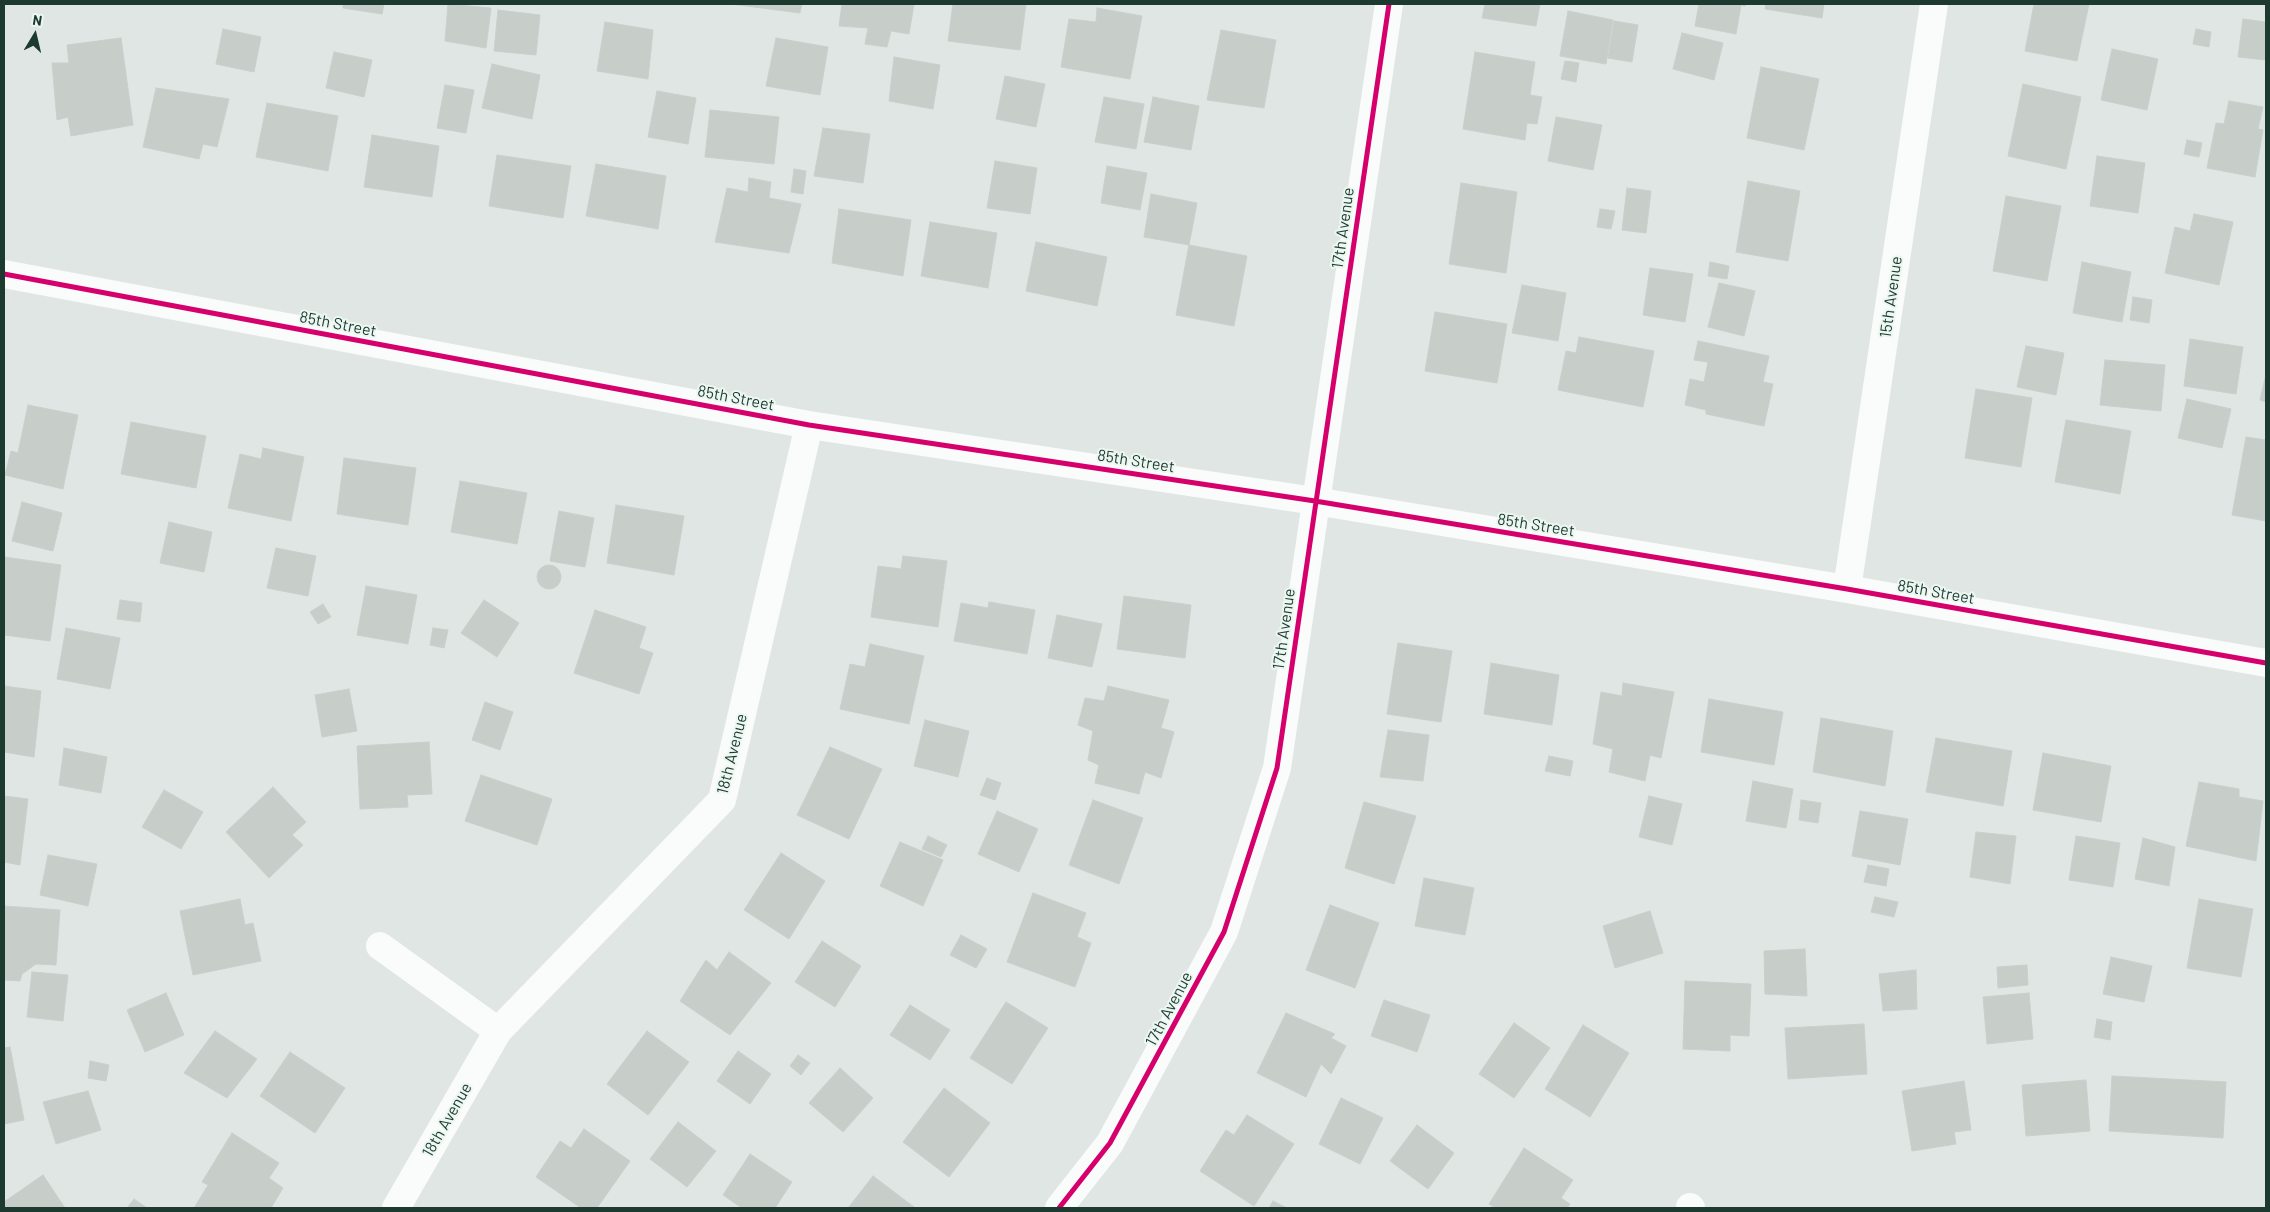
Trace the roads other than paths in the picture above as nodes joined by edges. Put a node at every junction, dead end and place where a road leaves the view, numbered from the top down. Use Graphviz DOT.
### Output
graph roads {
  1 [pos="1390,4"];
  2 [pos="1934,4"];
  3 [pos="4,274"];
  4 [pos="809,425"];
  5 [pos="1316,501"];
  6 [pos="1848,589"];
  7 [pos="2266,663"];
  8 [pos="380,946"];
  9 [pos="498,1031"];
  10 [pos="396,1208"];
  11 [pos="1059,1208"];
  1 -- 5 [label="street, 17th Avenue"];
  2 -- 6 [label="street, 15th Avenue"];
  3 -- 4 [label="street, 85th Street"];
  4 -- 5 [label="street, 85th Street"];
  4 -- 9 [label="street, 18th Avenue"];
  5 -- 6 [label="street, 85th Street"];
  5 -- 11 [label="street, 17th Avenue"];
  6 -- 7 [label="street, 85th Street"];
  8 -- 9 [label="street"];
  9 -- 10 [label="street, 18th Avenue"];
}
